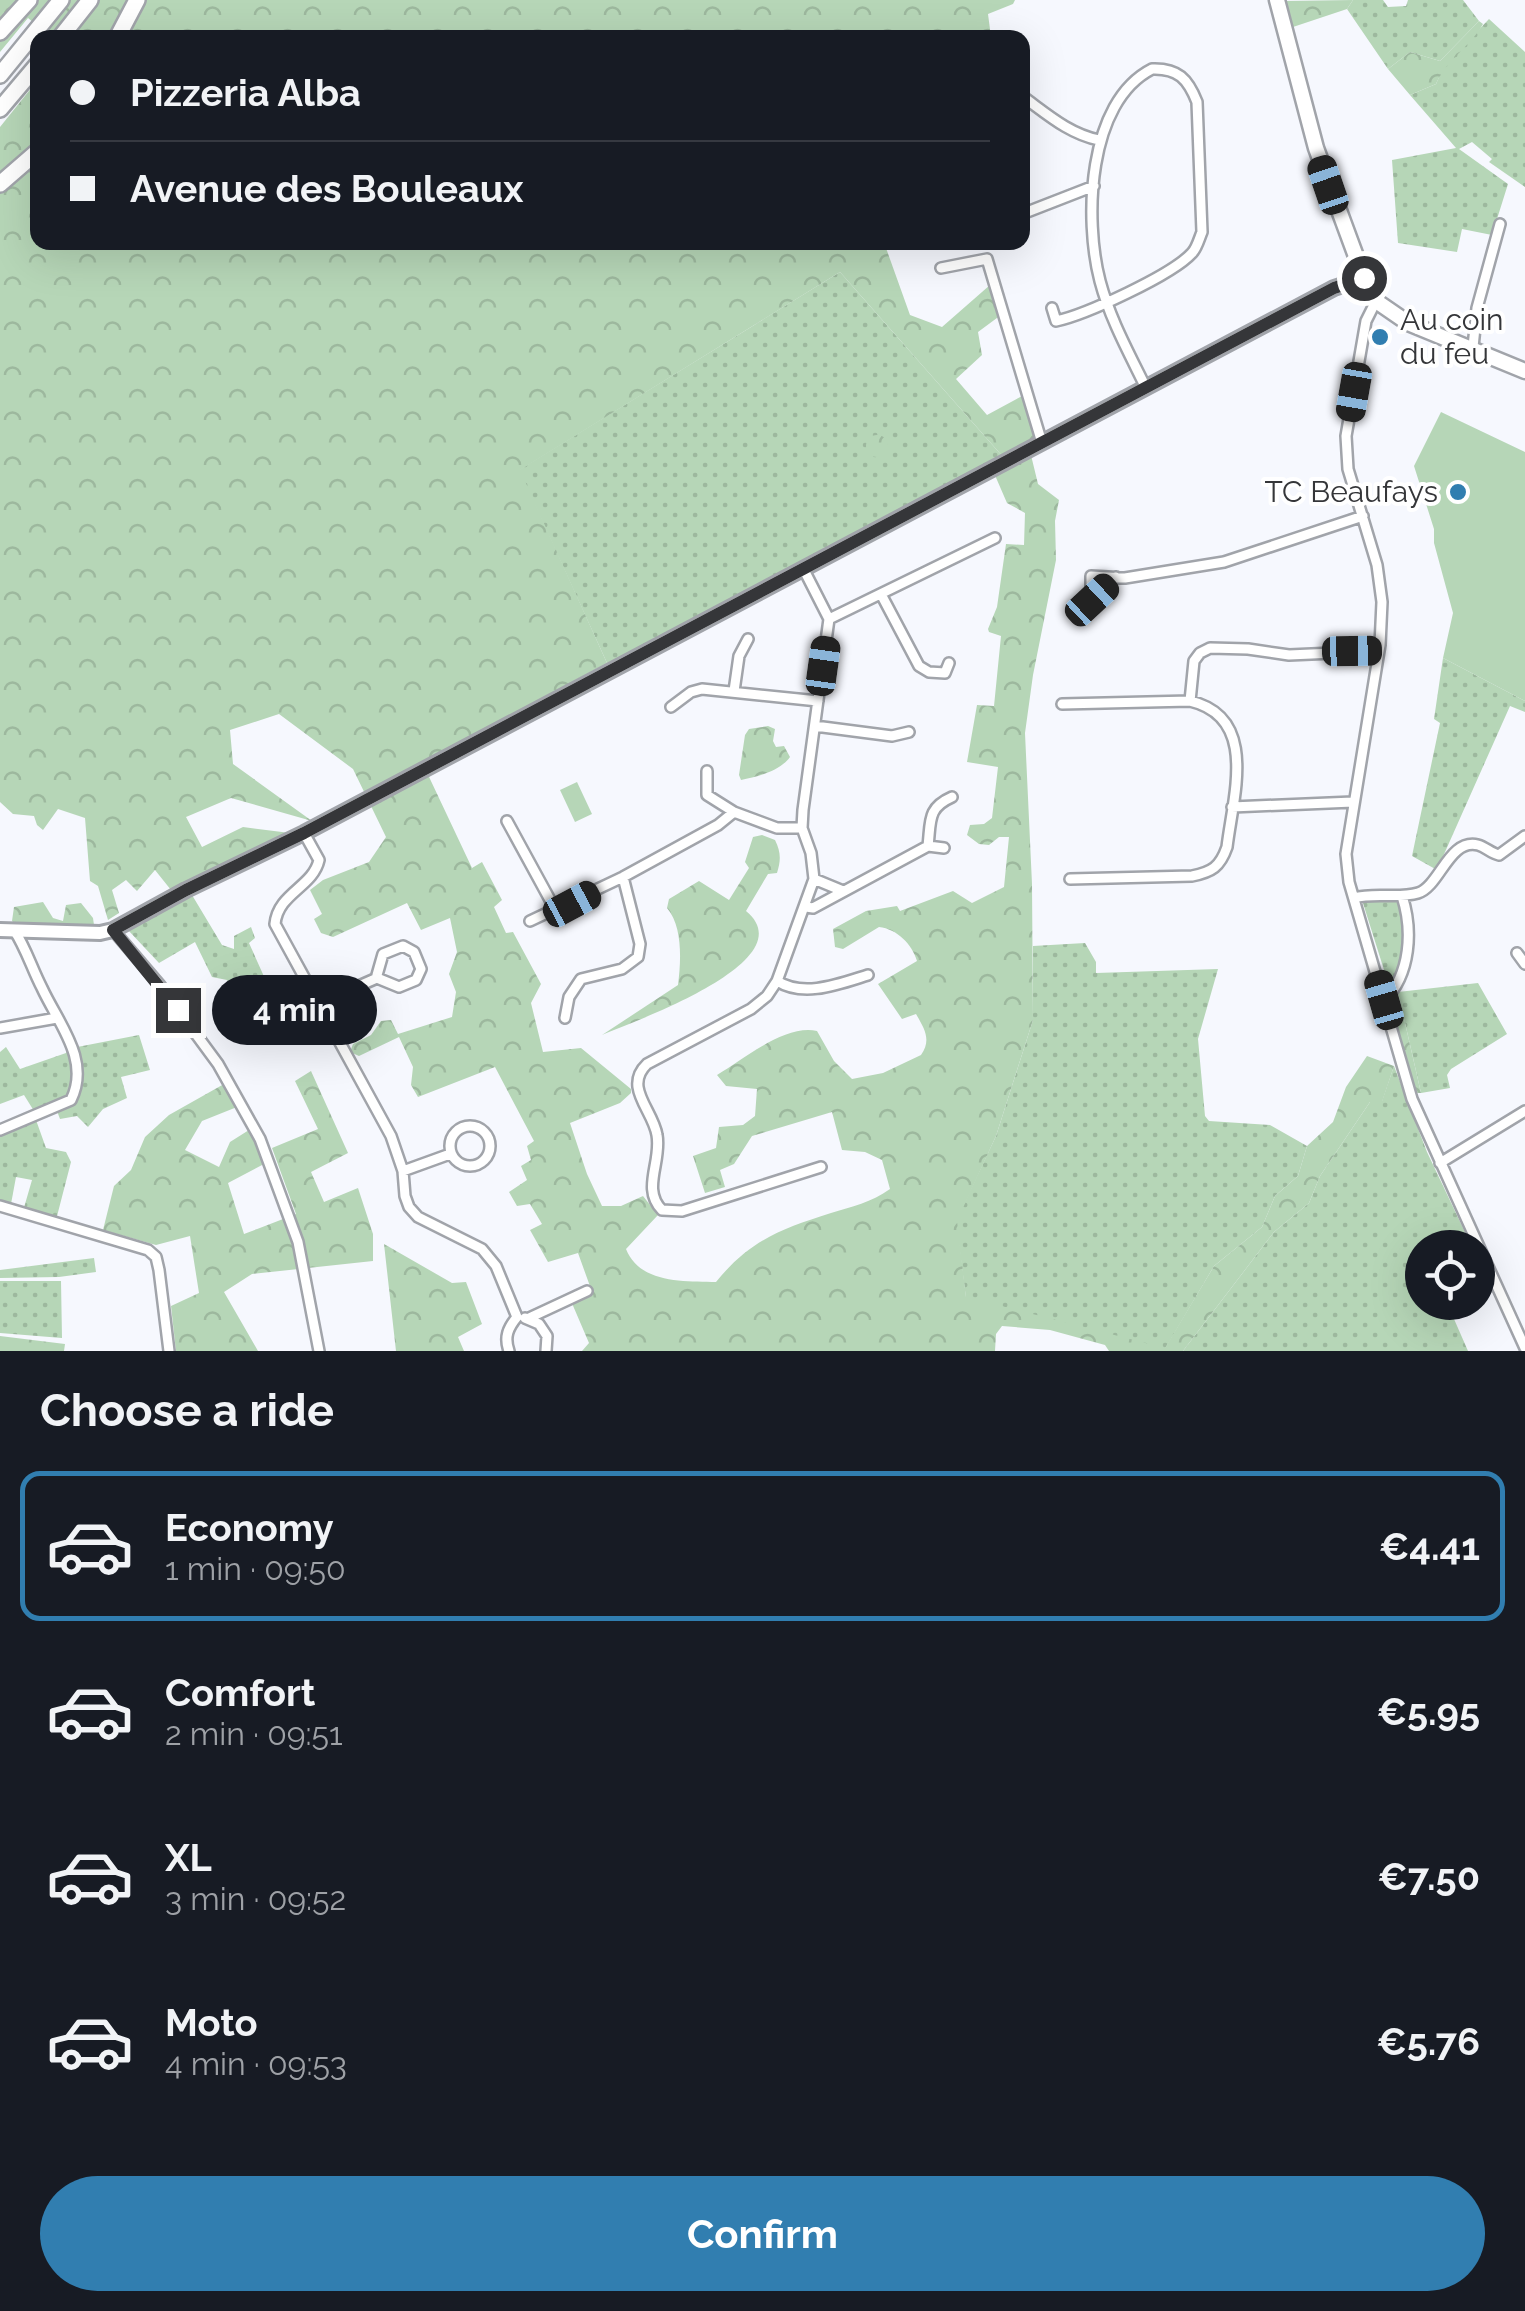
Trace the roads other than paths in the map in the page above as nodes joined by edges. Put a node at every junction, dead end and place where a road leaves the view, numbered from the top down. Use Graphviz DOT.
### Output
graph roads {
  1 [pos="30,0"];
  2 [pos="61,0"];
  3 [pos="90,0"];
  4 [pos="137,0"];
  5 [pos="1277,0"];
  6 [pos="37,30"];
  7 [pos="66,30"];
  8 [pos="121,30"];
  9 [pos="0,32"];
  10 [pos="30,38"];
  11 [pos="30,73"];
  12 [pos="0,75"];
  13 [pos="1030,102"];
  14 [pos="0,109"];
  15 [pos="1099,140"];
  16 [pos="30,158"];
  17 [pos="0,184"];
  18 [pos="1094,186"];
  19 [pos="1030,211"];
  20 [pos="1500,224"];
  21 [pos="941,268"];
  22 [pos="1364,278"];
  23 [pos="1376,301"];
  24 [pos="1106,302"];
  25 [pos="1052,308"];
  26 [pos="1472,347"];
  27 [pos="1525,371"];
  28 [pos="1146,388"];
  29 [pos="1042,443"];
  30 [pos="1363,516"];
  31 [pos="995,538"];
  32 [pos="803,568"];
  33 [pos="1116,578"];
  34 [pos="882,596"];
  35 [pos="829,619"];
  36 [pos="748,639"];
  37 [pos="1379,650"];
  38 [pos="948,664"];
  39 [pos="734,691"];
  40 [pos="818,701"];
  41 [pos="1190,701"];
  42 [pos="1062,704"];
  43 [pos="671,707"];
  44 [pos="815,726"];
  45 [pos="909,732"];
  46 [pos="706,771"];
  47 [pos="952,797"];
  48 [pos="1354,802"];
  49 [pos="1232,807"];
  50 [pos="734,812"];
  51 [pos="508,821"];
  52 [pos="802,828"];
  53 [pos="304,833"];
  54 [pos="1525,836"];
  55 [pos="928,846"];
  56 [pos="944,848"];
  57 [pos="623,877"];
  58 [pos="1070,879"];
  59 [pos="814,880"];
  60 [pos="843,891"];
  61 [pos="1402,896"];
  62 [pos="1354,898"];
  63 [pos="806,907"];
  64 [pos="555,909"];
  65 [pos="530,921"];
  66 [pos="7,930"];
  67 [pos="113,930"];
  68 [pos="1517,953"];
  69 [pos="1525,964"];
  70 [pos="868,975"];
  71 [pos="377,978"];
  72 [pos="776,981"];
  73 [pos="1384,1000"];
  74 [pos="318,1004"];
  75 [pos="57,1018"];
  76 [pos="566,1018"];
  77 [pos="0,1028"];
  78 [pos="1525,1110"];
  79 [pos="0,1130"];
  80 [pos="450,1154"];
  81 [pos="1440,1163"];
  82 [pos="821,1166"];
  83 [pos="403,1171"];
  84 [pos="0,1206"];
  85 [pos="587,1291"];
  86 [pos="523,1318"];
  87 [pos="1525,1348"];
  88 [pos="169,1351"];
  89 [pos="319,1351"];
  90 [pos="508,1351"];
  91 [pos="546,1351"];
  1 -- 9 [label="highway"];
  2 -- 6 [label="highway"];
  3 -- 7 [label="highway"];
  4 -- 8 [label="highway"];
  5 -- 22 [label="main road"];
  10 -- 12 [label="highway"];
  11 -- 14 [label="highway"];
  13 -- 15 [label="street"];
  15 -- 18 [label="street"];
  15 -- 24 [label="street"];
  16 -- 17 [label="highway"];
  18 -- 19 [label="street"];
  18 -- 24 [label="street"];
  20 -- 26 [label="street"];
  21 -- 29 [label="street"];
  22 -- 23 [label="main road"];
  22 -- 28 [label="main road"];
  23 -- 26 [label="main road"];
  23 -- 30 [label="street"];
  24 -- 25 [label="street"];
  24 -- 28 [label="street"];
  26 -- 27 [label="main road"];
  28 -- 29 [label="main road"];
  29 -- 32 [label="main road"];
  30 -- 33 [label="street"];
  30 -- 37 [label="street"];
  31 -- 34 [label="street"];
  32 -- 35 [label="street"];
  32 -- 53 [label="main road"];
  34 -- 35 [label="street"];
  34 -- 38 [label="street"];
  35 -- 40 [label="street"];
  36 -- 39 [label="street"];
  37 -- 41 [label="street"];
  37 -- 48 [label="street"];
  39 -- 40 [label="street"];
  39 -- 43 [label="street"];
  40 -- 44 [label="street"];
  41 -- 42 [label="street"];
  41 -- 49 [label="street"];
  44 -- 45 [label="street"];
  44 -- 52 [label="street"];
  46 -- 50 [label="street"];
  47 -- 55 [label="street"];
  48 -- 49 [label="street"];
  48 -- 62 [label="street"];
  49 -- 58 [label="street"];
  50 -- 52 [label="street"];
  50 -- 57 [label="street"];
  51 -- 64 [label="street"];
  52 -- 59 [label="street"];
  53 -- 67 [label="main road"];
  53 -- 74 [label="street"];
  54 -- 61 [label="street"];
  55 -- 56 [label="street"];
  55 -- 60 [label="street"];
  57 -- 64 [label="street"];
  57 -- 76 [label="street"];
  59 -- 60 [label="street"];
  59 -- 63 [label="street"];
  60 -- 63 [label="street"];
  61 -- 62 [label="street"];
  61 -- 73 [label="street"];
  62 -- 73 [label="street"];
  63 -- 72 [label="street"];
  64 -- 65 [label="street"];
  66 -- 67 [label="main road"];
  66 -- 75 [label="street"];
  67 -- 89 [label="street"];
  68 -- 69 [label="street"];
  70 -- 72 [label="street"];
  71 -- 71 [label="street"];
  71 -- 74 [label="street"];
  72 -- 82 [label="street"];
  73 -- 81 [label="street"];
  74 -- 83 [label="street"];
  75 -- 77 [label="street"];
  75 -- 79 [label="street"];
  78 -- 81 [label="street"];
  80 -- 80 [label="street"];
  80 -- 83 [label="street"];
  81 -- 87 [label="street"];
  83 -- 86 [label="street"];
  84 -- 88 [label="street"];
  85 -- 86 [label="street"];
  86 -- 90 [label="street"];
  86 -- 91 [label="street"];
}
